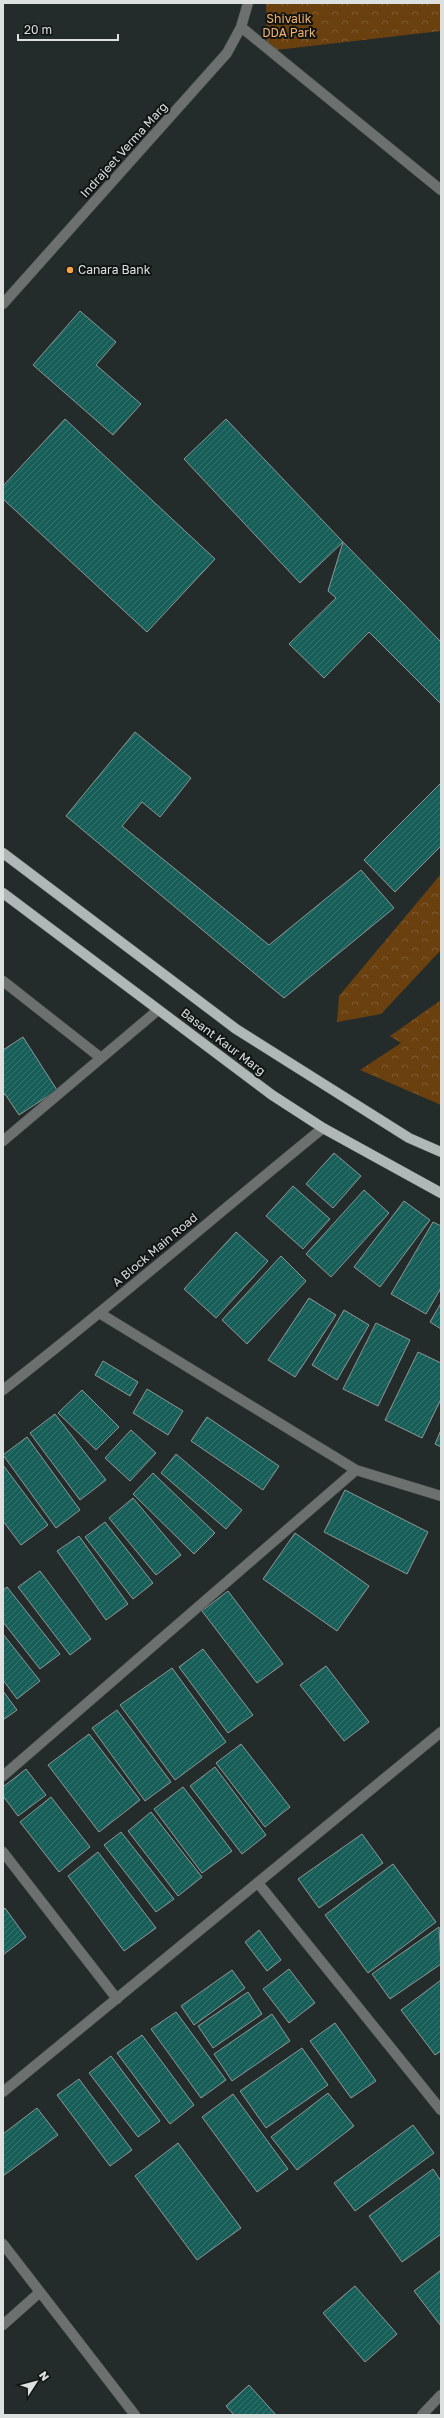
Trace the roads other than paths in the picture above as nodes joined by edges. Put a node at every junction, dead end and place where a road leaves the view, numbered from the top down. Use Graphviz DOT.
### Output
graph roads {
  1 [pos="248,3"];
  2 [pos="240,27"];
  3 [pos="441,190"];
  4 [pos="3,304"];
  5 [pos="3,853"];
  6 [pos="3,893"];
  7 [pos="3,981"];
  8 [pos="158,1010"];
  9 [pos="102,1058"];
  10 [pos="323,1128"];
  11 [pos="3,1141"];
  12 [pos="441,1152"];
  13 [pos="441,1193"];
  14 [pos="101,1314"];
  15 [pos="3,1390"];
  16 [pos="356,1470"];
  17 [pos="441,1496"];
  18 [pos="441,1732"];
  19 [pos="3,1776"];
  20 [pos="3,1852"];
  21 [pos="258,1883"];
  22 [pos="117,1999"];
  23 [pos="3,2092"];
  24 [pos="441,2110"];
  25 [pos="3,2244"];
  26 [pos="40,2292"];
  27 [pos="3,2325"];
  28 [pos="441,2395"];
  29 [pos="135,2415"];
  30 [pos="422,2415"];
  1 -- 2 [label="street, Indrajeet Verma Marg"];
  2 -- 3 [label="street"];
  2 -- 4 [label="street, Indrajeet Verma Marg"];
  5 -- 12 [label="main road, Basant Kaur Marg"];
  6 -- 8 [label="main road, Basant Kaur Marg"];
  7 -- 9 [label="street"];
  8 -- 9 [label="street"];
  8 -- 10 [label="main road, Basant Kaur Marg"];
  9 -- 11 [label="street"];
  10 -- 13 [label="main road, Basant Kaur Marg"];
  10 -- 14 [label="street, A Block Main Road"];
  14 -- 15 [label="street, A Block Main Road"];
  14 -- 16 [label="street"];
  16 -- 17 [label="street"];
  16 -- 19 [label="street"];
  18 -- 21 [label="street"];
  20 -- 22 [label="street"];
  21 -- 22 [label="street"];
  21 -- 24 [label="street"];
  22 -- 23 [label="street"];
  25 -- 26 [label="street"];
  26 -- 27 [label="street"];
  26 -- 29 [label="street"];
  28 -- 30 [label="street"];
}
